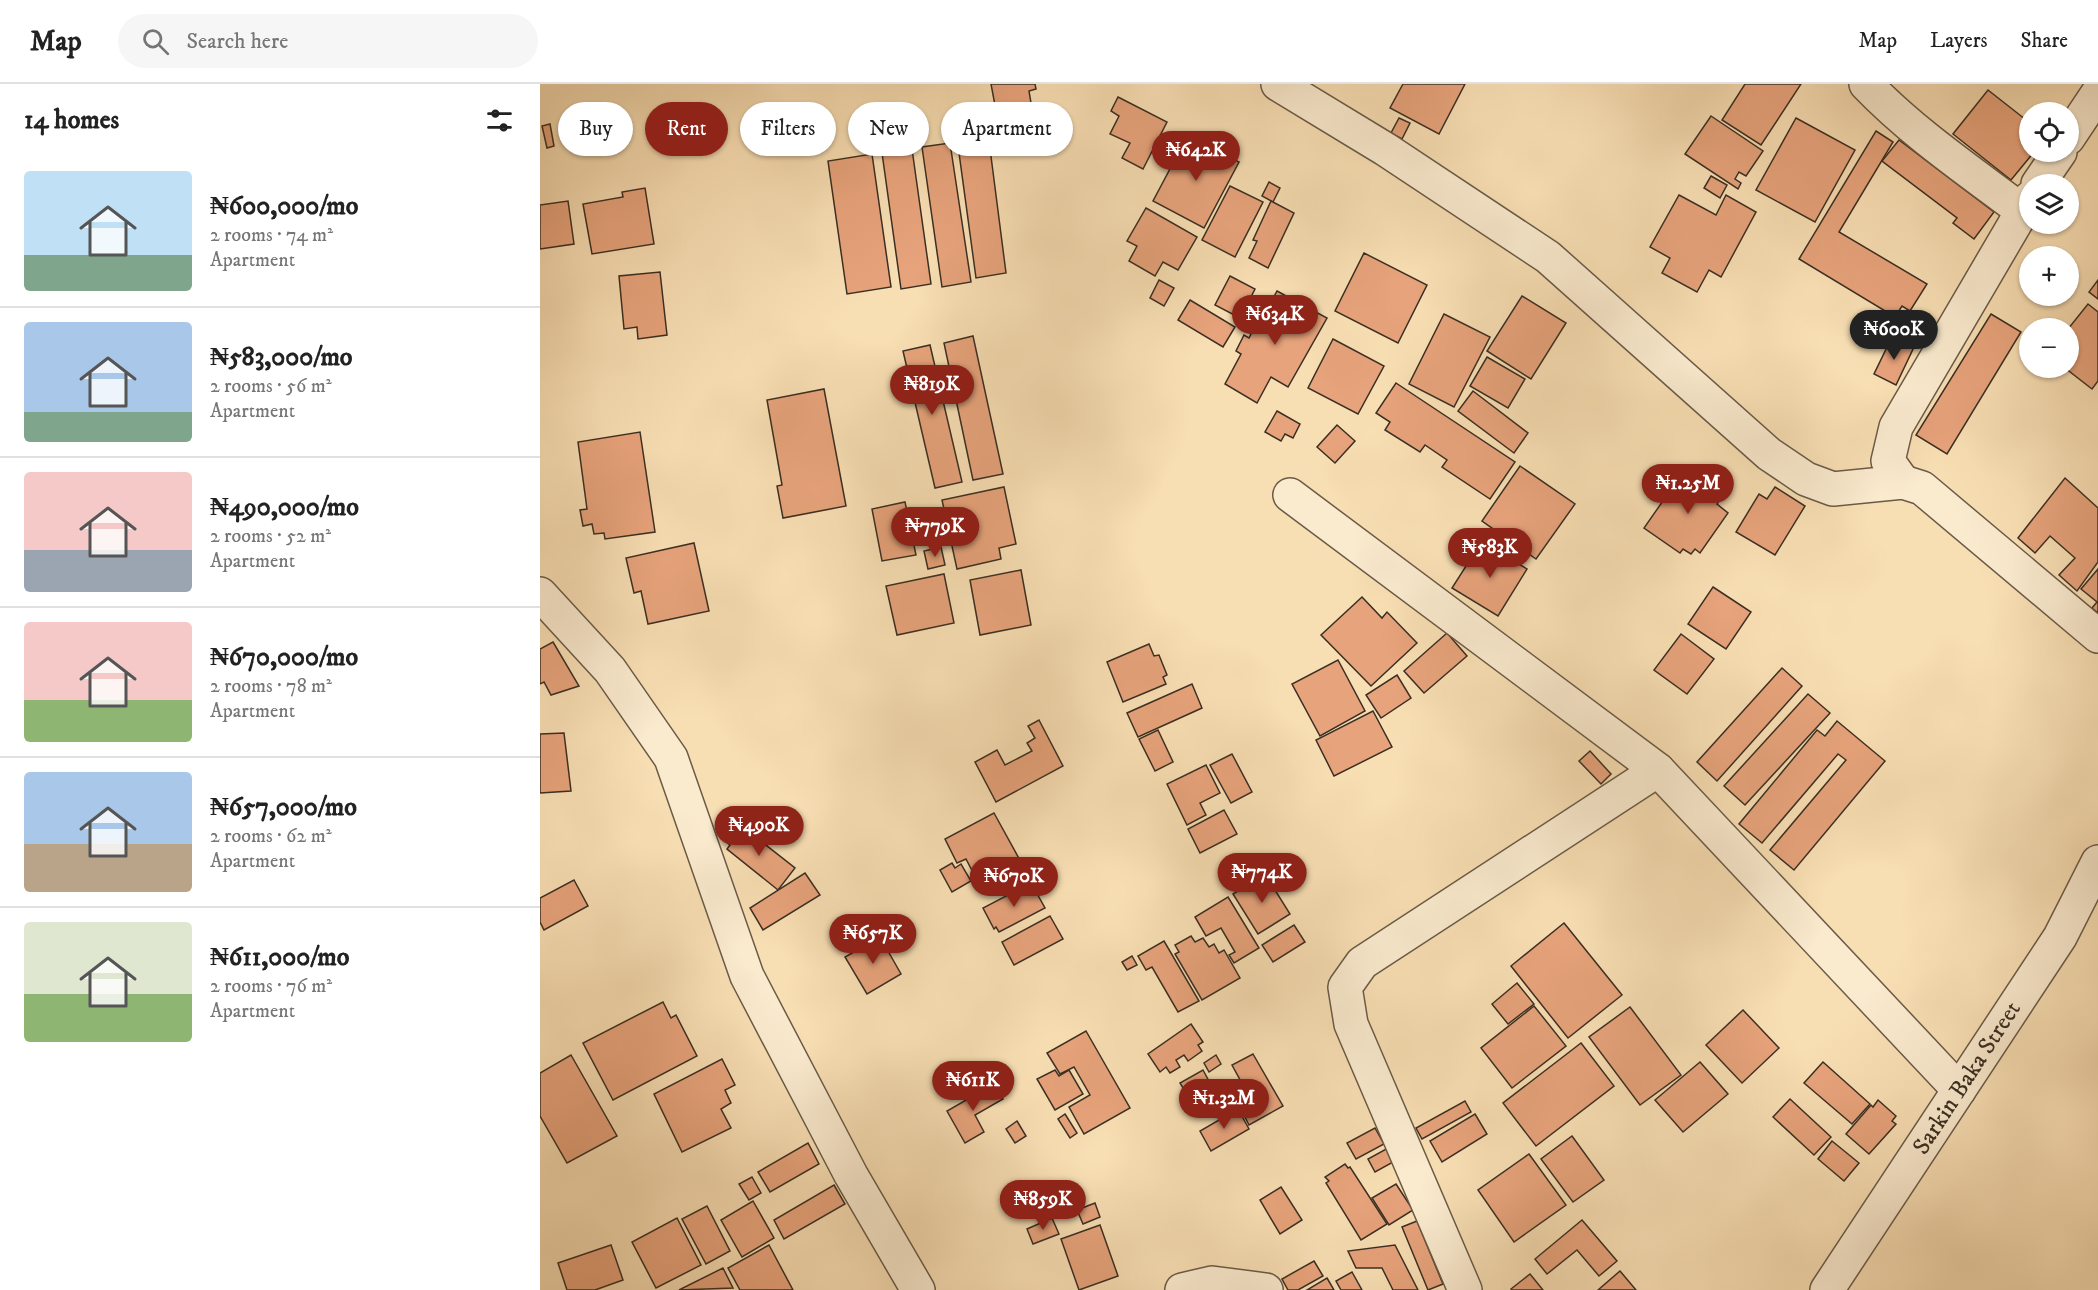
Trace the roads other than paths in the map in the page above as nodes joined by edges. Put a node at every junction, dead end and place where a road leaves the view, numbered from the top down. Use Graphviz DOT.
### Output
graph roads {
  1 [pos="1278,84"];
  2 [pos="1866,84"];
  3 [pos="2098,93"];
  4 [pos="2079,122"];
  5 [pos="2019,192"];
  6 [pos="2019,217"];
  7 [pos="1903,482"];
  8 [pos="1290,495"];
  9 [pos="540,594"];
  10 [pos="2098,636"];
  11 [pos="1658,770"];
  12 [pos="2098,862"];
  13 [pos="1959,1090"];
  14 [pos="918,1290"];
  15 [pos="1182,1290"];
  16 [pos="1266,1290"];
  17 [pos="1465,1290"];
  18 [pos="1827,1290"];
  1 -- 7 [label="street"];
  2 -- 5 [label="street"];
  3 -- 4 [label="street"];
  6 -- 7 [label="street"];
  7 -- 10 [label="street"];
  8 -- 11 [label="street"];
  9 -- 14 [label="street"];
  11 -- 13 [label="street"];
  11 -- 17 [label="street"];
  12 -- 13 [label="street, Sarkin Baka Street"];
  13 -- 18 [label="street, Sarkin Baka Street"];
  15 -- 16 [label="street"];
}
